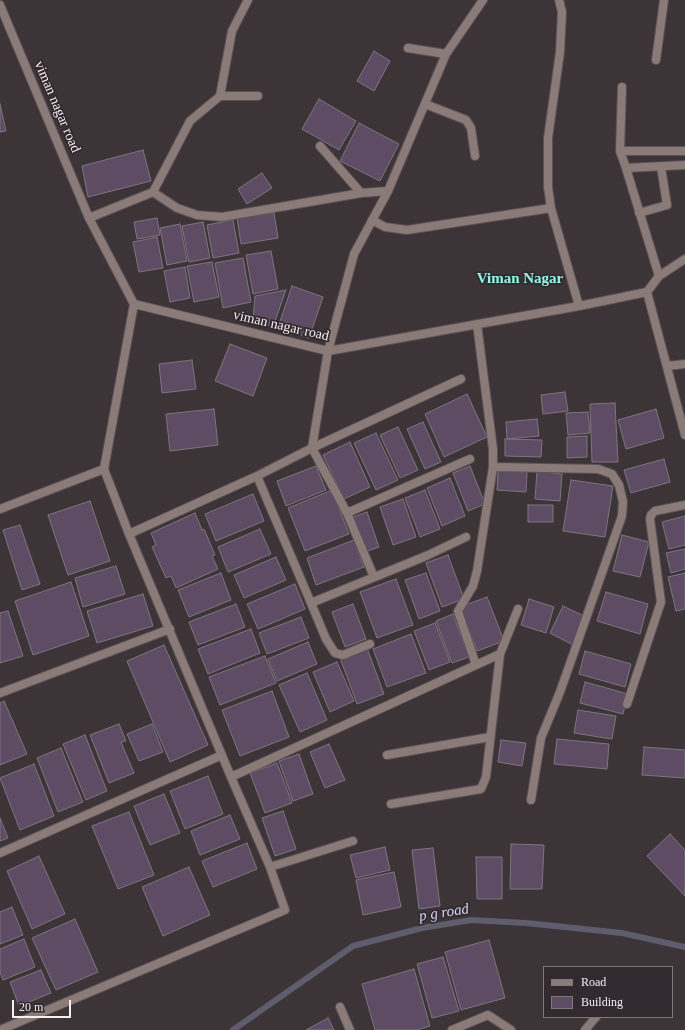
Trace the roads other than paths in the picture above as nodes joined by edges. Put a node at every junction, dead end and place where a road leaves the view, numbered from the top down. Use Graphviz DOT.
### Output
graph roads {
  1 [pos="248,0"];
  2 [pos="483,0"];
  3 [pos="559,0"];
  4 [pos="664,0"];
  5 [pos="0,5"];
  6 [pos="408,48"];
  7 [pos="446,54"];
  8 [pos="656,60"];
  9 [pos="622,87"];
  10 [pos="220,96"];
  11 [pos="258,96"];
  12 [pos="425,104"];
  13 [pos="320,146"];
  14 [pos="620,151"];
  15 [pos="685,151"];
  16 [pos="475,156"];
  17 [pos="685,165"];
  18 [pos="661,167"];
  19 [pos="626,168"];
  20 [pos="388,191"];
  21 [pos="153,192"];
  22 [pos="360,194"];
  23 [pos="551,208"];
  24 [pos="639,213"];
  25 [pos="89,218"];
  26 [pos="372,220"];
  27 [pos="685,259"];
  28 [pos="659,276"];
  29 [pos="647,292"];
  30 [pos="134,304"];
  31 [pos="579,306"];
  32 [pos="477,324"];
  33 [pos="328,351"];
  34 [pos="685,364"];
  35 [pos="667,366"];
  36 [pos="461,379"];
  37 [pos="685,435"];
  38 [pos="312,448"];
  39 [pos="470,459"];
  40 [pos="493,467"];
  41 [pos="104,469"];
  42 [pos="257,476"];
  43 [pos="685,505"];
  44 [pos="0,509"];
  45 [pos="347,513"];
  46 [pos="129,534"];
  47 [pos="466,537"];
  48 [pos="374,577"];
  49 [pos="311,603"];
  50 [pos="518,608"];
  51 [pos="170,629"];
  52 [pos="370,644"];
  53 [pos="500,654"];
  54 [pos="476,665"];
  55 [pos="0,694"];
  56 [pos="627,704"];
  57 [pos="490,737"];
  58 [pos="222,754"];
  59 [pos="387,755"];
  60 [pos="231,776"];
  61 [pos="531,800"];
  62 [pos="391,804"];
  63 [pos="353,841"];
  64 [pos="0,853"];
  65 [pos="270,867"];
  66 [pos="340,1007"];
  67 [pos="595,1018"];
  68 [pos="0,1030"];
  69 [pos="350,1030"];
  70 [pos="452,1030"];
  71 [pos="511,1030"];
  72 [pos="585,1030"];
  1 -- 10 [label="street"];
  2 -- 7 [label="street"];
  3 -- 23 [label="street"];
  4 -- 8 [label="street"];
  5 -- 25 [label="street, viman nagar road"];
  6 -- 7 [label="street"];
  7 -- 12 [label="street"];
  9 -- 14 [label="street"];
  10 -- 11 [label="street"];
  10 -- 21 [label="street"];
  12 -- 16 [label="street"];
  12 -- 20 [label="street"];
  13 -- 22 [label="street"];
  14 -- 15 [label="street"];
  14 -- 19 [label="street"];
  17 -- 18 [label="street"];
  18 -- 19 [label="street"];
  18 -- 24 [label="street"];
  19 -- 24 [label="street"];
  20 -- 22 [label="street"];
  20 -- 26 [label="street"];
  21 -- 22 [label="street"];
  21 -- 25 [label="street"];
  23 -- 26 [label="street"];
  23 -- 31 [label="street"];
  24 -- 28 [label="street"];
  25 -- 30 [label="street, viman nagar road"];
  26 -- 33 [label="street"];
  27 -- 28 [label="street"];
  28 -- 29 [label="street"];
  29 -- 31 [label="street, viman nagar road"];
  29 -- 35 [label="street"];
  30 -- 33 [label="street, viman nagar road"];
  30 -- 41 [label="street"];
  31 -- 32 [label="street, viman nagar road"];
  32 -- 33 [label="street, viman nagar road"];
  32 -- 40 [label="street"];
  33 -- 38 [label="street"];
  34 -- 35 [label="street"];
  35 -- 37 [label="street"];
  36 -- 38 [label="street"];
  38 -- 42 [label="street"];
  38 -- 45 [label="street"];
  39 -- 45 [label="street"];
  40 -- 54 [label="street"];
  40 -- 61 [label="street"];
  41 -- 44 [label="street"];
  41 -- 46 [label="street"];
  42 -- 46 [label="street"];
  42 -- 49 [label="street"];
  43 -- 56 [label="street"];
  45 -- 48 [label="street"];
  46 -- 51 [label="street"];
  47 -- 48 [label="street"];
  48 -- 49 [label="street"];
  49 -- 52 [label="street"];
  50 -- 53 [label="street"];
  51 -- 55 [label="street"];
  51 -- 58 [label="street"];
  53 -- 54 [label="street"];
  53 -- 57 [label="street"];
  54 -- 60 [label="street"];
  57 -- 59 [label="street"];
  57 -- 62 [label="street"];
  58 -- 60 [label="street"];
  58 -- 64 [label="street"];
  60 -- 65 [label="street"];
  63 -- 65 [label="street"];
  65 -- 68 [label="street"];
  66 -- 69 [label="street"];
  67 -- 72 [label="street"];
  70 -- 71 [label="street"];
}
